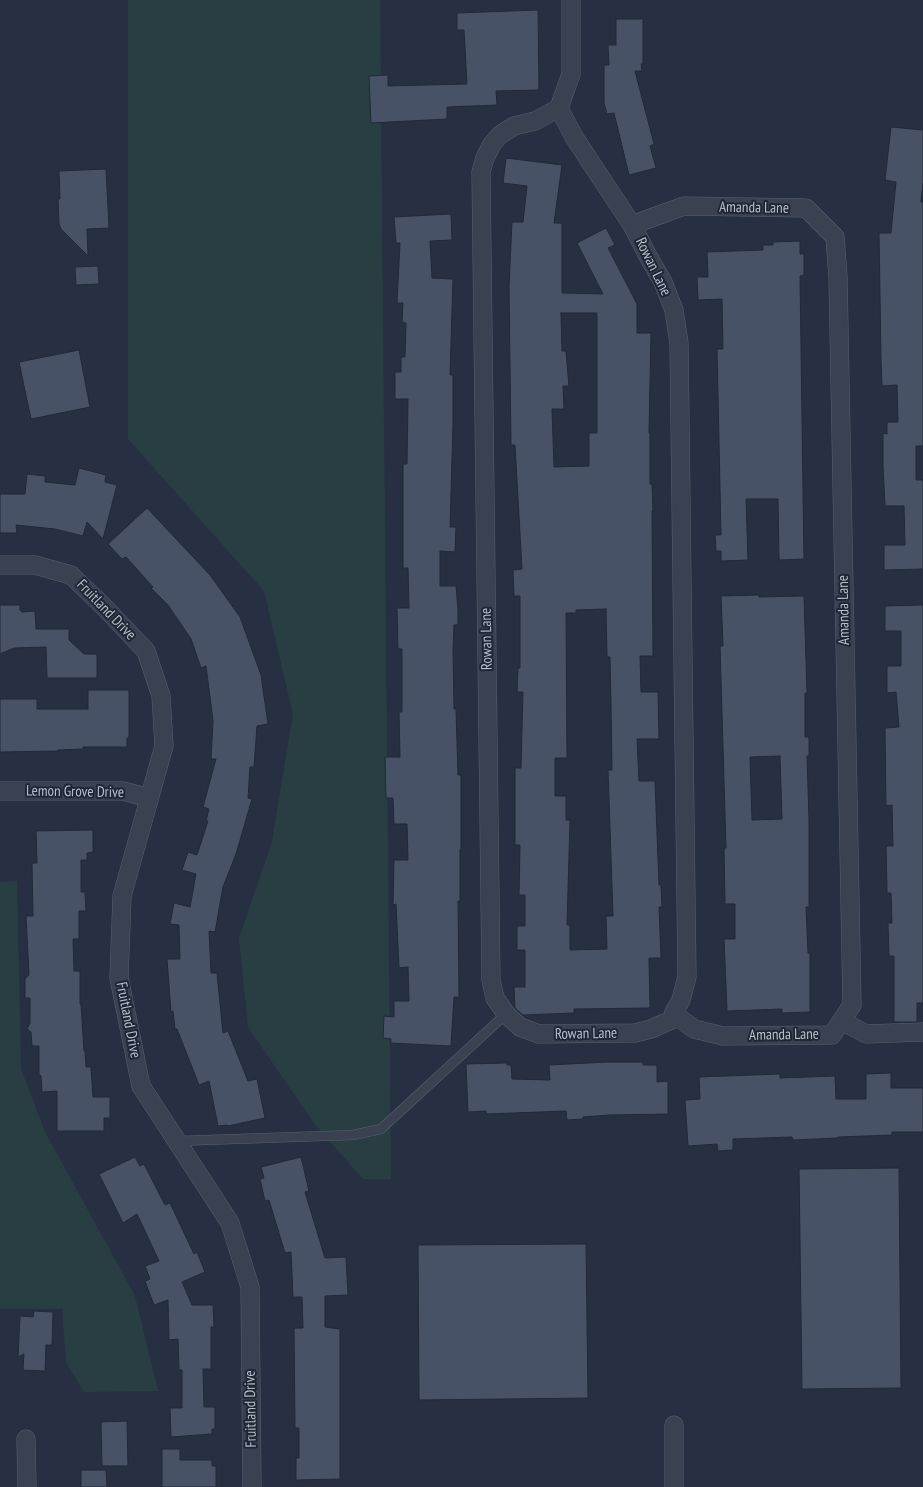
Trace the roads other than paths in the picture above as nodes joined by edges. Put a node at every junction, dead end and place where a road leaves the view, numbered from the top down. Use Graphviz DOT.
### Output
graph roads {
  1 [pos="571,0"];
  2 [pos="559,108"];
  3 [pos="632,225"];
  4 [pos="0,565"];
  5 [pos="0,791"];
  6 [pos="149,798"];
  7 [pos="506,1014"];
  8 [pos="678,1017"];
  9 [pos="842,1021"];
  10 [pos="923,1032"];
  11 [pos="176,1141"];
  12 [pos="674,1425"];
  13 [pos="26,1439"];
  14 [pos="27,1487"];
  15 [pos="252,1487"];
  16 [pos="674,1487"];
  1 -- 2 [label="street"];
  2 -- 3 [label="street, Rowan Lane"];
  2 -- 7 [label="street, Rowan Lane"];
  3 -- 8 [label="street, Rowan Lane"];
  3 -- 9 [label="street, Amanda Lane"];
  4 -- 6 [label="street, Fruitland Drive"];
  5 -- 6 [label="street, Lemon Grove Drive"];
  6 -- 11 [label="street, Fruitland Drive"];
  7 -- 8 [label="street, Rowan Lane"];
  7 -- 11 [label="lane"];
  8 -- 9 [label="street, Amanda Lane"];
  9 -- 10 [label="street"];
  11 -- 15 [label="street, Fruitland Drive"];
  12 -- 16 [label="street"];
  13 -- 14 [label="street"];
}
